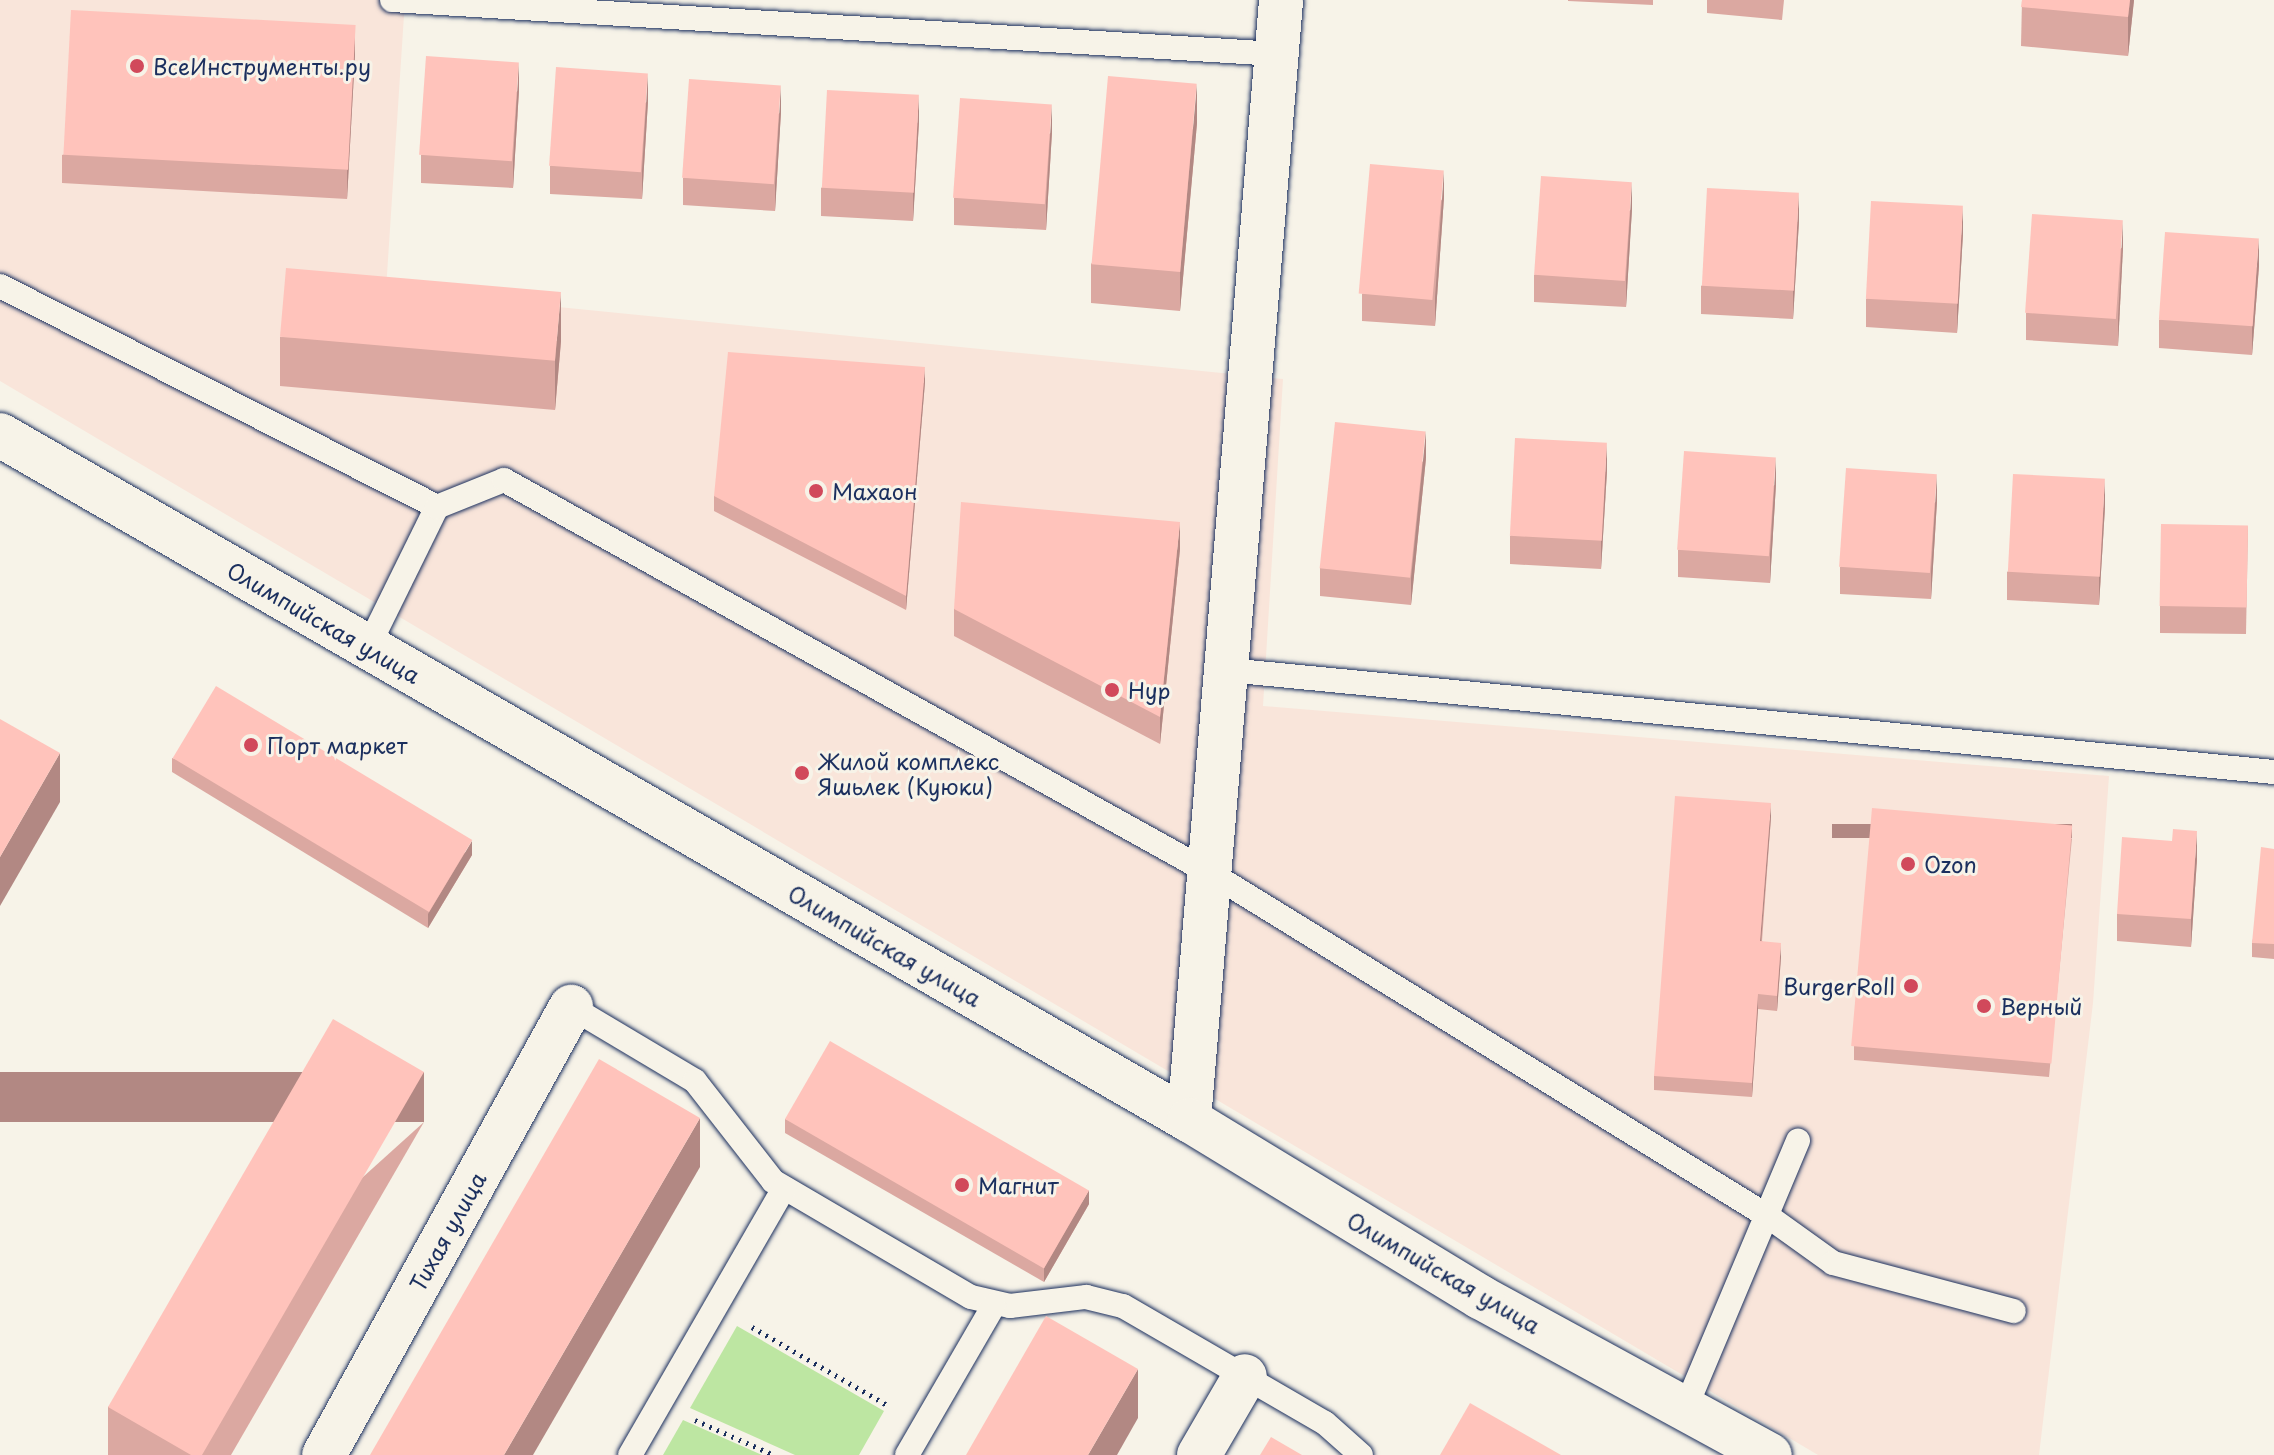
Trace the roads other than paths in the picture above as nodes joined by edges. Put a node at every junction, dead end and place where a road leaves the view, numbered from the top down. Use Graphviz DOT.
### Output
graph roads {
  1 [pos="392,0"];
  2 [pos="1281,0"];
  3 [pos="1277,54"];
  4 [pos="0,286"];
  5 [pos="0,435"];
  6 [pos="437,507"];
  7 [pos="368,647"];
  8 [pos="1228,670"];
  9 [pos="2274,772"];
  10 [pos="1212,874"];
  11 [pos="571,1007"];
  12 [pos="1189,1120"];
  13 [pos="1798,1141"];
  14 [pos="784,1188"];
  15 [pos="1769,1217"];
  16 [pos="994,1305"];
  17 [pos="2014,1311"];
  18 [pos="1245,1376"];
  19 [pos="1686,1407"];
  20 [pos="324,1455"];
  21 [pos="630,1455"];
  22 [pos="907,1455"];
  23 [pos="1199,1455"];
  24 [pos="1361,1455"];
  25 [pos="1770,1455"];
  1 -- 3 [label="lane"];
  2 -- 3 [label="street"];
  3 -- 8 [label="street"];
  4 -- 6 [label="lane"];
  5 -- 7 [label="street, Олимпийская улица"];
  6 -- 7 [label="lane"];
  6 -- 10 [label="lane"];
  7 -- 12 [label="street, Олимпийская улица"];
  8 -- 9 [label="lane"];
  8 -- 10 [label="street"];
  10 -- 12 [label="street"];
  10 -- 15 [label="lane"];
  11 -- 14 [label="lane"];
  11 -- 20 [label="street, Тихая улица"];
  12 -- 19 [label="street, Олимпийская улица"];
  13 -- 15 [label="lane"];
  14 -- 16 [label="lane"];
  14 -- 21 [label="lane"];
  15 -- 17 [label="lane"];
  15 -- 19 [label="lane"];
  16 -- 18 [label="lane"];
  16 -- 22 [label="lane"];
  18 -- 23 [label="street"];
  18 -- 24 [label="lane"];
  19 -- 25 [label="street, Олимпийская улица"];
}
